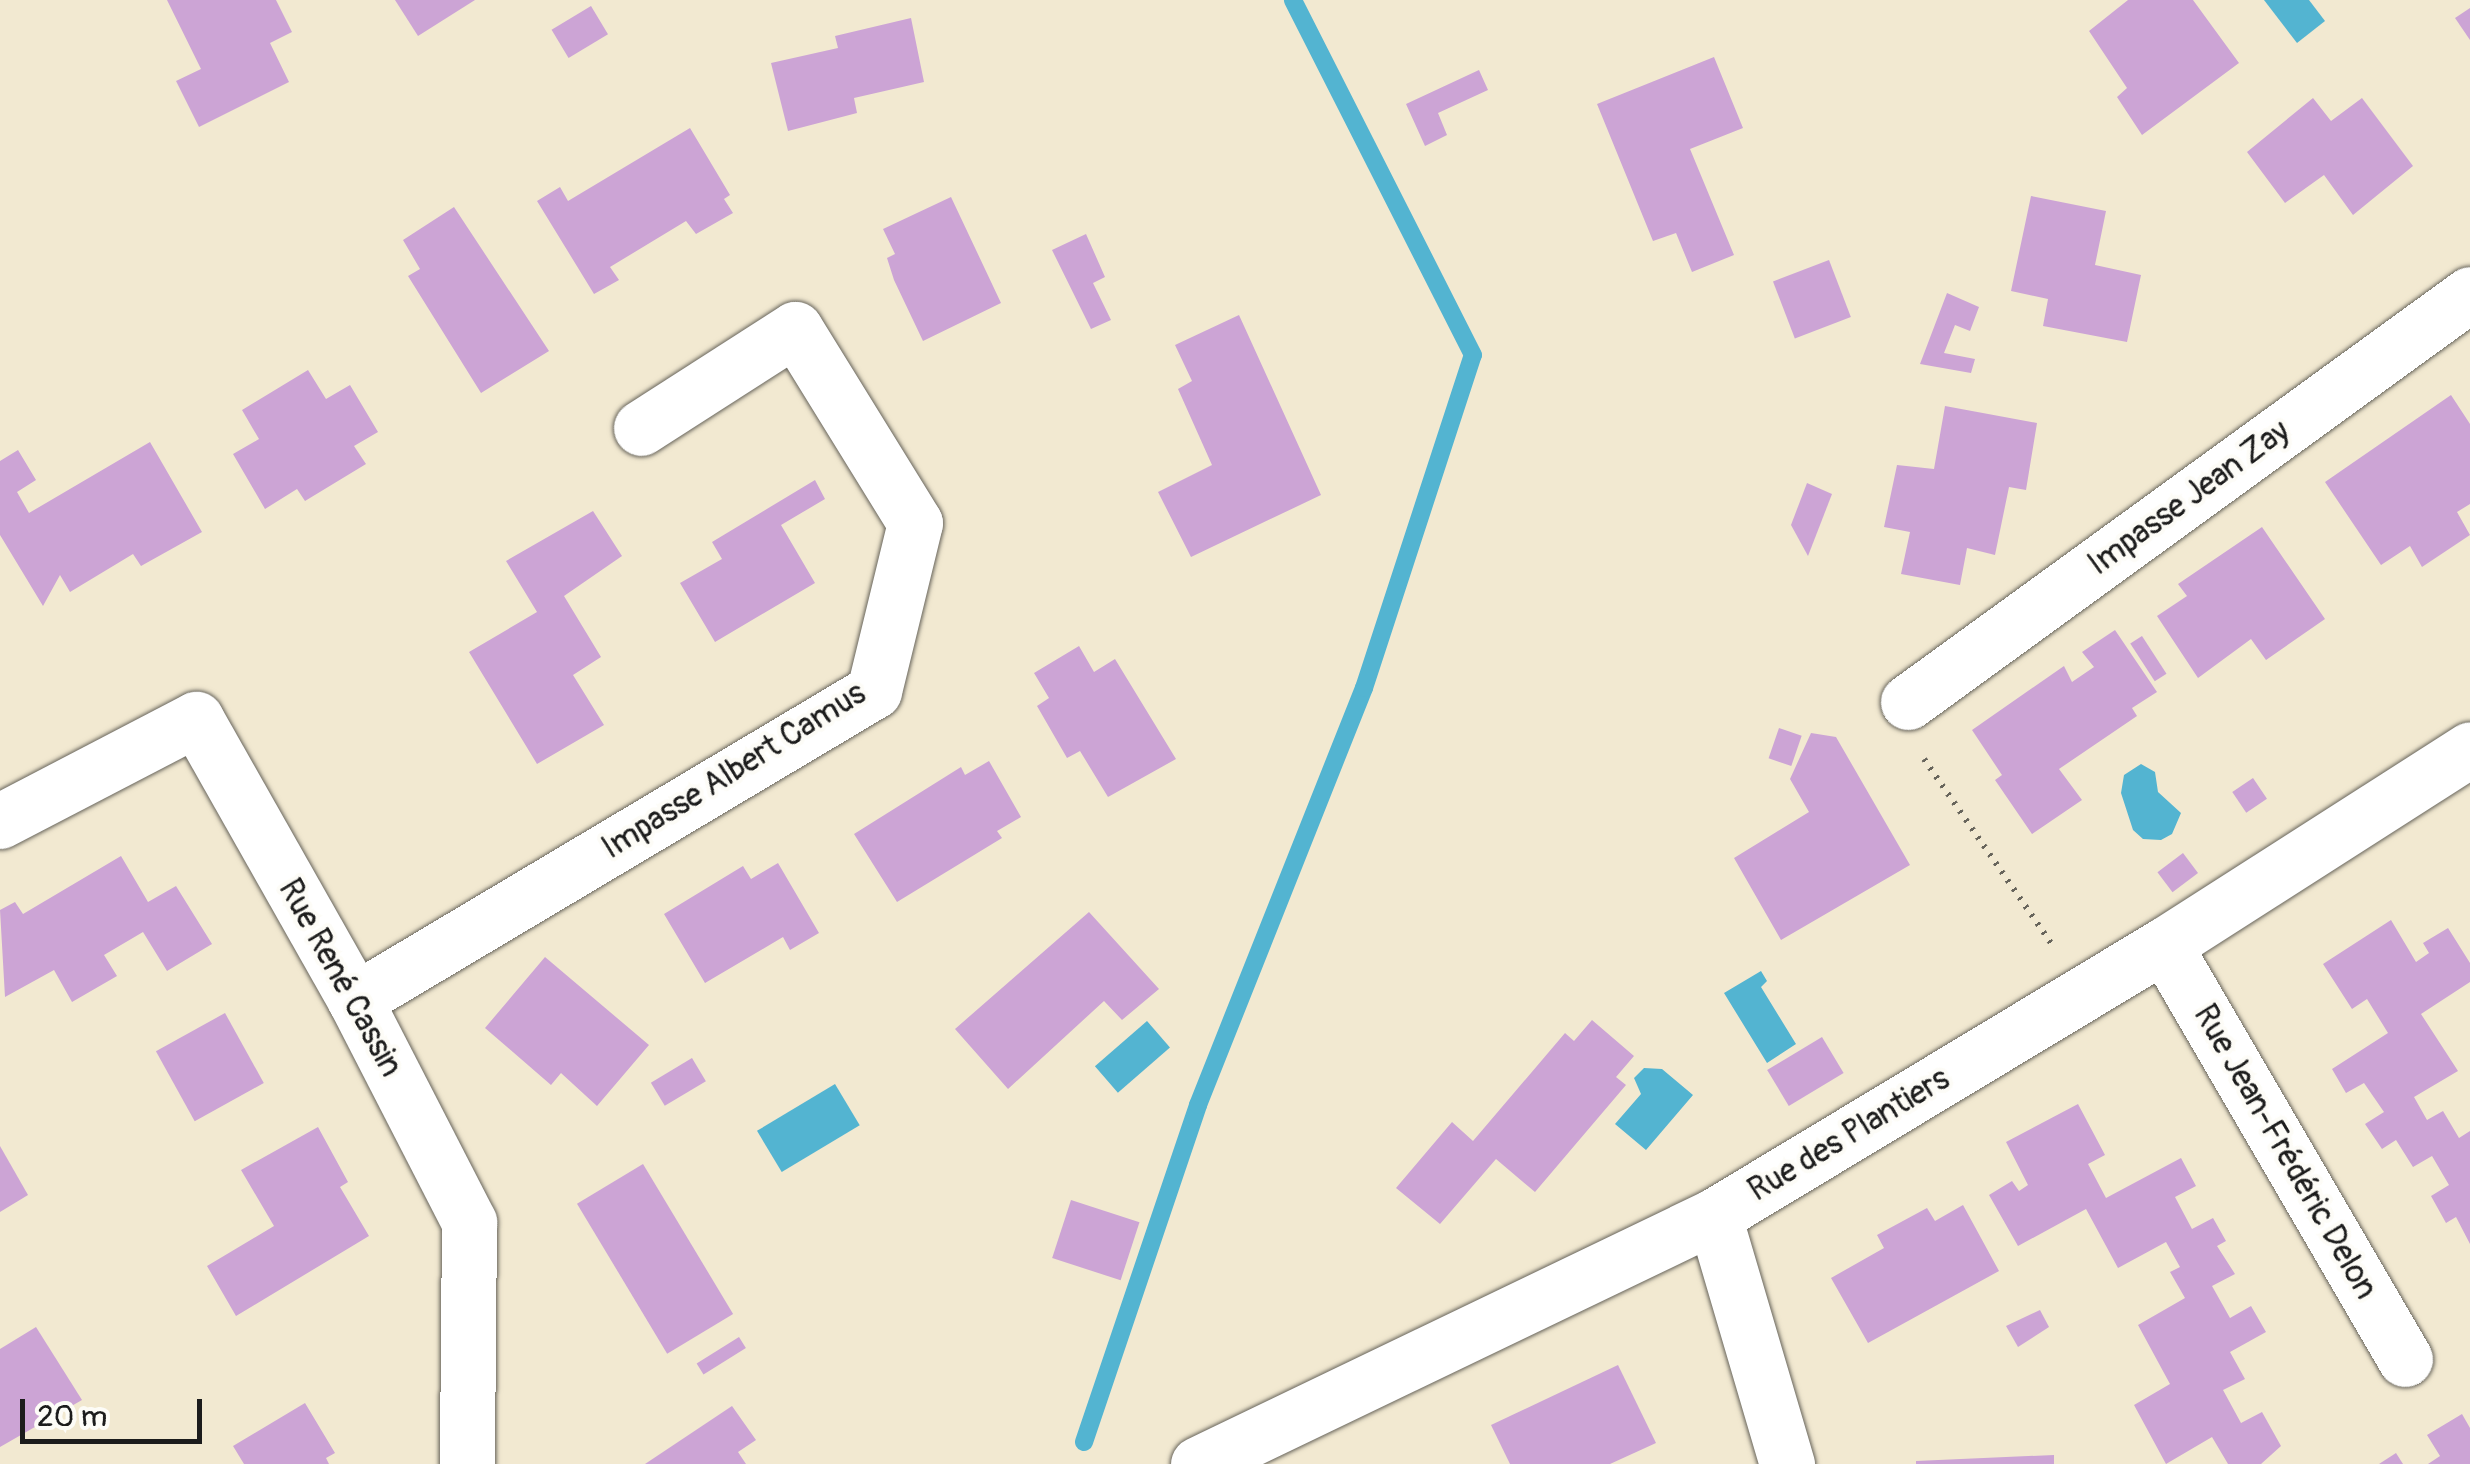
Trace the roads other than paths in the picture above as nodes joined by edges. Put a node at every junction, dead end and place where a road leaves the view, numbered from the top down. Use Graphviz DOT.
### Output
graph roads {
  1 [pos="2470,294"];
  2 [pos="641,428"];
  3 [pos="1908,702"];
  4 [pos="2470,749"];
  5 [pos="0,820"];
  6 [pos="2164,945"];
  7 [pos="355,1000"];
  8 [pos="1714,1216"];
  9 [pos="2405,1358"];
  10 [pos="466,1464"];
  11 [pos="1198,1464"];
  12 [pos="1787,1464"];
  1 -- 3 [label="street, Impasse Jean Zay"];
  2 -- 7 [label="street, Impasse Albert Camus"];
  4 -- 6 [label="street, Rue des Plantiers"];
  5 -- 7 [label="street, Rue René Cassin"];
  6 -- 8 [label="street, Rue des Plantiers"];
  6 -- 9 [label="street, Rue Jean-Frédéric Delon"];
  7 -- 10 [label="street, Rue René Cassin"];
  8 -- 11 [label="street, Rue des Plantiers"];
  8 -- 12 [label="street"];
}
